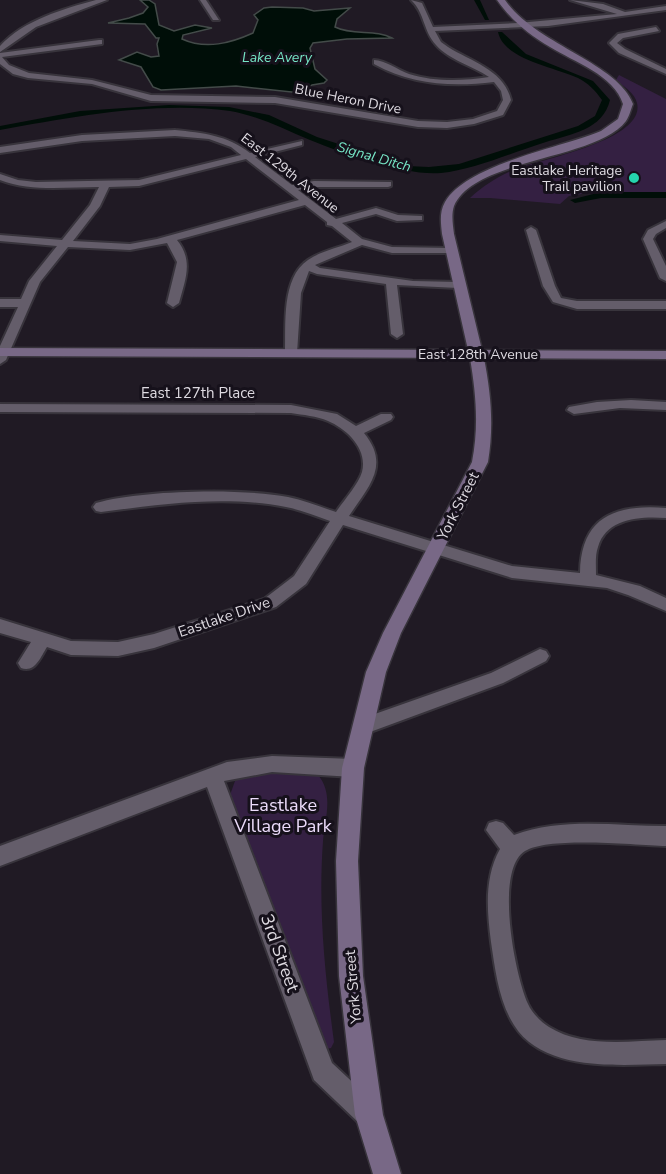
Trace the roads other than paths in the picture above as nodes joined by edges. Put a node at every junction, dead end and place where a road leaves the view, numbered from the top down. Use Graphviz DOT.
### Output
graph roads {
  1 [pos="104,0"];
  2 [pos="203,0"];
  3 [pos="414,0"];
  4 [pos="501,0"];
  5 [pos="571,1"];
  6 [pos="666,8"];
  7 [pos="626,15"];
  8 [pos="216,18"];
  9 [pos="636,19"];
  10 [pos="523,24"];
  11 [pos="646,24"];
  12 [pos="429,29"];
  13 [pos="656,29"];
  14 [pos="666,34"];
  15 [pos="99,42"];
  16 [pos="0,50"];
  17 [pos="0,57"];
  18 [pos="377,62"];
  19 [pos="666,72"];
  20 [pos="496,79"];
  21 [pos="299,143"];
  22 [pos="0,150"];
  23 [pos="250,157"];
  24 [pos="0,177"];
  25 [pos="388,184"];
  26 [pos="105,185"];
  27 [pos="289,189"];
  28 [pos="305,202"];
  29 [pos="418,218"];
  30 [pos="331,223"];
  31 [pos="657,225"];
  32 [pos="531,230"];
  33 [pos="0,238"];
  34 [pos="170,238"];
  35 [pos="64,243"];
  36 [pos="360,243"];
  37 [pos="452,251"];
  38 [pos="308,265"];
  39 [pos="666,278"];
  40 [pos="393,281"];
  41 [pos="458,285"];
  42 [pos="0,303"];
  43 [pos="25,303"];
  44 [pos="173,303"];
  45 [pos="666,305"];
  46 [pos="397,334"];
  47 [pos="291,353"];
  48 [pos="475,354"];
  49 [pos="1,355"];
  50 [pos="666,355"];
  51 [pos="666,406"];
  52 [pos="0,408"];
  53 [pos="574,410"];
  54 [pos="386,417"];
  55 [pos="356,432"];
  56 [pos="101,507"];
  57 [pos="666,513"];
  58 [pos="340,517"];
  59 [pos="436,550"];
  60 [pos="588,579"];
  61 [pos="666,605"];
  62 [pos="0,627"];
  63 [pos="42,641"];
  64 [pos="540,656"];
  65 [pos="27,663"];
  66 [pos="362,727"];
  67 [pos="353,768"];
  68 [pos="213,777"];
  69 [pos="496,831"];
  70 [pos="666,836"];
  71 [pos="512,848"];
  72 [pos="0,856"];
  73 [pos="666,1052"];
  74 [pos="369,1115"];
  75 [pos="387,1174"];
  1 -- 16 [label="street"];
  2 -- 8 [label="street"];
  3 -- 12 [label="street"];
  4 -- 10 [label="street, York Street"];
  5 -- 7 [label="street"];
  6 -- 7 [label="street"];
  7 -- 9 [label="street"];
  7 -- 10 [label="street"];
  10 -- 12 [label="street"];
  10 -- 37 [label="street, York Street"];
  11 -- 13 [label="street"];
  12 -- 20 [label="street"];
  13 -- 14 [label="street"];
  13 -- 19 [label="street"];
  15 -- 17 [label="street"];
  17 -- 20 [label="street, Blue Heron Drive"];
  18 -- 20 [label="street"];
  21 -- 23 [label="street"];
  22 -- 23 [label="street, East 129th Avenue"];
  23 -- 26 [label="street"];
  23 -- 27 [label="street, East 129th Avenue"];
  24 -- 26 [label="street"];
  25 -- 27 [label="street"];
  26 -- 35 [label="street"];
  27 -- 28 [label="street, East 129th Avenue"];
  28 -- 30 [label="street, East 129th Avenue"];
  28 -- 34 [label="street"];
  29 -- 30 [label="street"];
  30 -- 36 [label="street, East 129th Avenue"];
  31 -- 39 [label="street"];
  32 -- 45 [label="street"];
  33 -- 35 [label="street"];
  34 -- 35 [label="street"];
  34 -- 44 [label="street"];
  35 -- 43 [label="street"];
  36 -- 37 [label="street, East 129th Avenue"];
  36 -- 38 [label="street"];
  37 -- 41 [label="street, York Street"];
  38 -- 40 [label="street"];
  38 -- 47 [label="street"];
  40 -- 41 [label="street"];
  40 -- 46 [label="street"];
  41 -- 48 [label="street, York Street"];
  42 -- 43 [label="street"];
  43 -- 49 [label="street"];
  47 -- 48 [label="street, East 128th Avenue"];
  47 -- 49 [label="street, East 128th Avenue"];
  48 -- 50 [label="street, East 128th Avenue"];
  48 -- 59 [label="street, York Street"];
  51 -- 53 [label="street"];
  52 -- 55 [label="street, East 127th Place"];
  54 -- 55 [label="street"];
  55 -- 58 [label="street, Eastlake Drive"];
  56 -- 58 [label="street"];
  57 -- 60 [label="street"];
  58 -- 59 [label="street"];
  58 -- 63 [label="street, Eastlake Drive"];
  59 -- 60 [label="street"];
  59 -- 66 [label="street, York Street"];
  60 -- 61 [label="street"];
  62 -- 63 [label="street, Eastlake Drive"];
  63 -- 65 [label="street"];
  64 -- 66 [label="street"];
  66 -- 67 [label="street, York Street"];
  67 -- 68 [label="street"];
  67 -- 74 [label="street, York Street"];
  68 -- 72 [label="street"];
  68 -- 74 [label="street, 3rd Street"];
  69 -- 71 [label="street"];
  70 -- 71 [label="street"];
  71 -- 73 [label="street"];
  74 -- 75 [label="street, York Street"];
}
